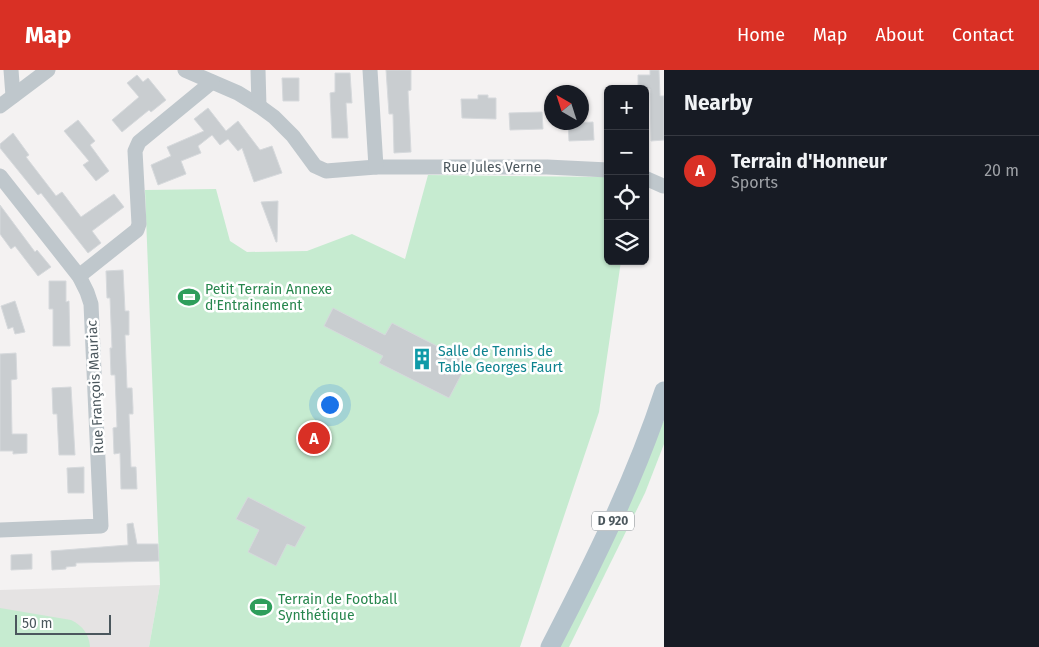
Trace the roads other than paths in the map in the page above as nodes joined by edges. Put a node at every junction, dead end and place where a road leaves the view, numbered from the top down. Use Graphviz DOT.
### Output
graph roads {
  1 [pos="11,70"];
  2 [pos="48,70"];
  3 [pos="185,70"];
  4 [pos="258,70"];
  5 [pos="370,70"];
  6 [pos="212,82"];
  7 [pos="13,96"];
  8 [pos="0,106"];
  9 [pos="260,106"];
  10 [pos="376,167"];
  11 [pos="604,170"];
  12 [pos="0,176"];
  13 [pos="649,180"];
  14 [pos="663,186"];
  15 [pos="80,276"];
  16 [pos="664,391"];
  17 [pos="0,530"];
  18 [pos="550,647"];
  1 -- 7 [label="street"];
  2 -- 7 [label="street"];
  3 -- 6 [label="street, Rue Jules Verne"];
  4 -- 9 [label="street"];
  5 -- 10 [label="street"];
  6 -- 9 [label="street, Rue Jules Verne"];
  6 -- 15 [label="street"];
  7 -- 8 [label="street"];
  9 -- 10 [label="street, Rue Jules Verne"];
  10 -- 11 [label="street, Rue Jules Verne"];
  12 -- 15 [label="street, Rue François Mauriac"];
  13 -- 14 [label="street"];
  15 -- 17 [label="street, Rue François Mauriac"];
  16 -- 18 [label="main road, D 920"];
}
